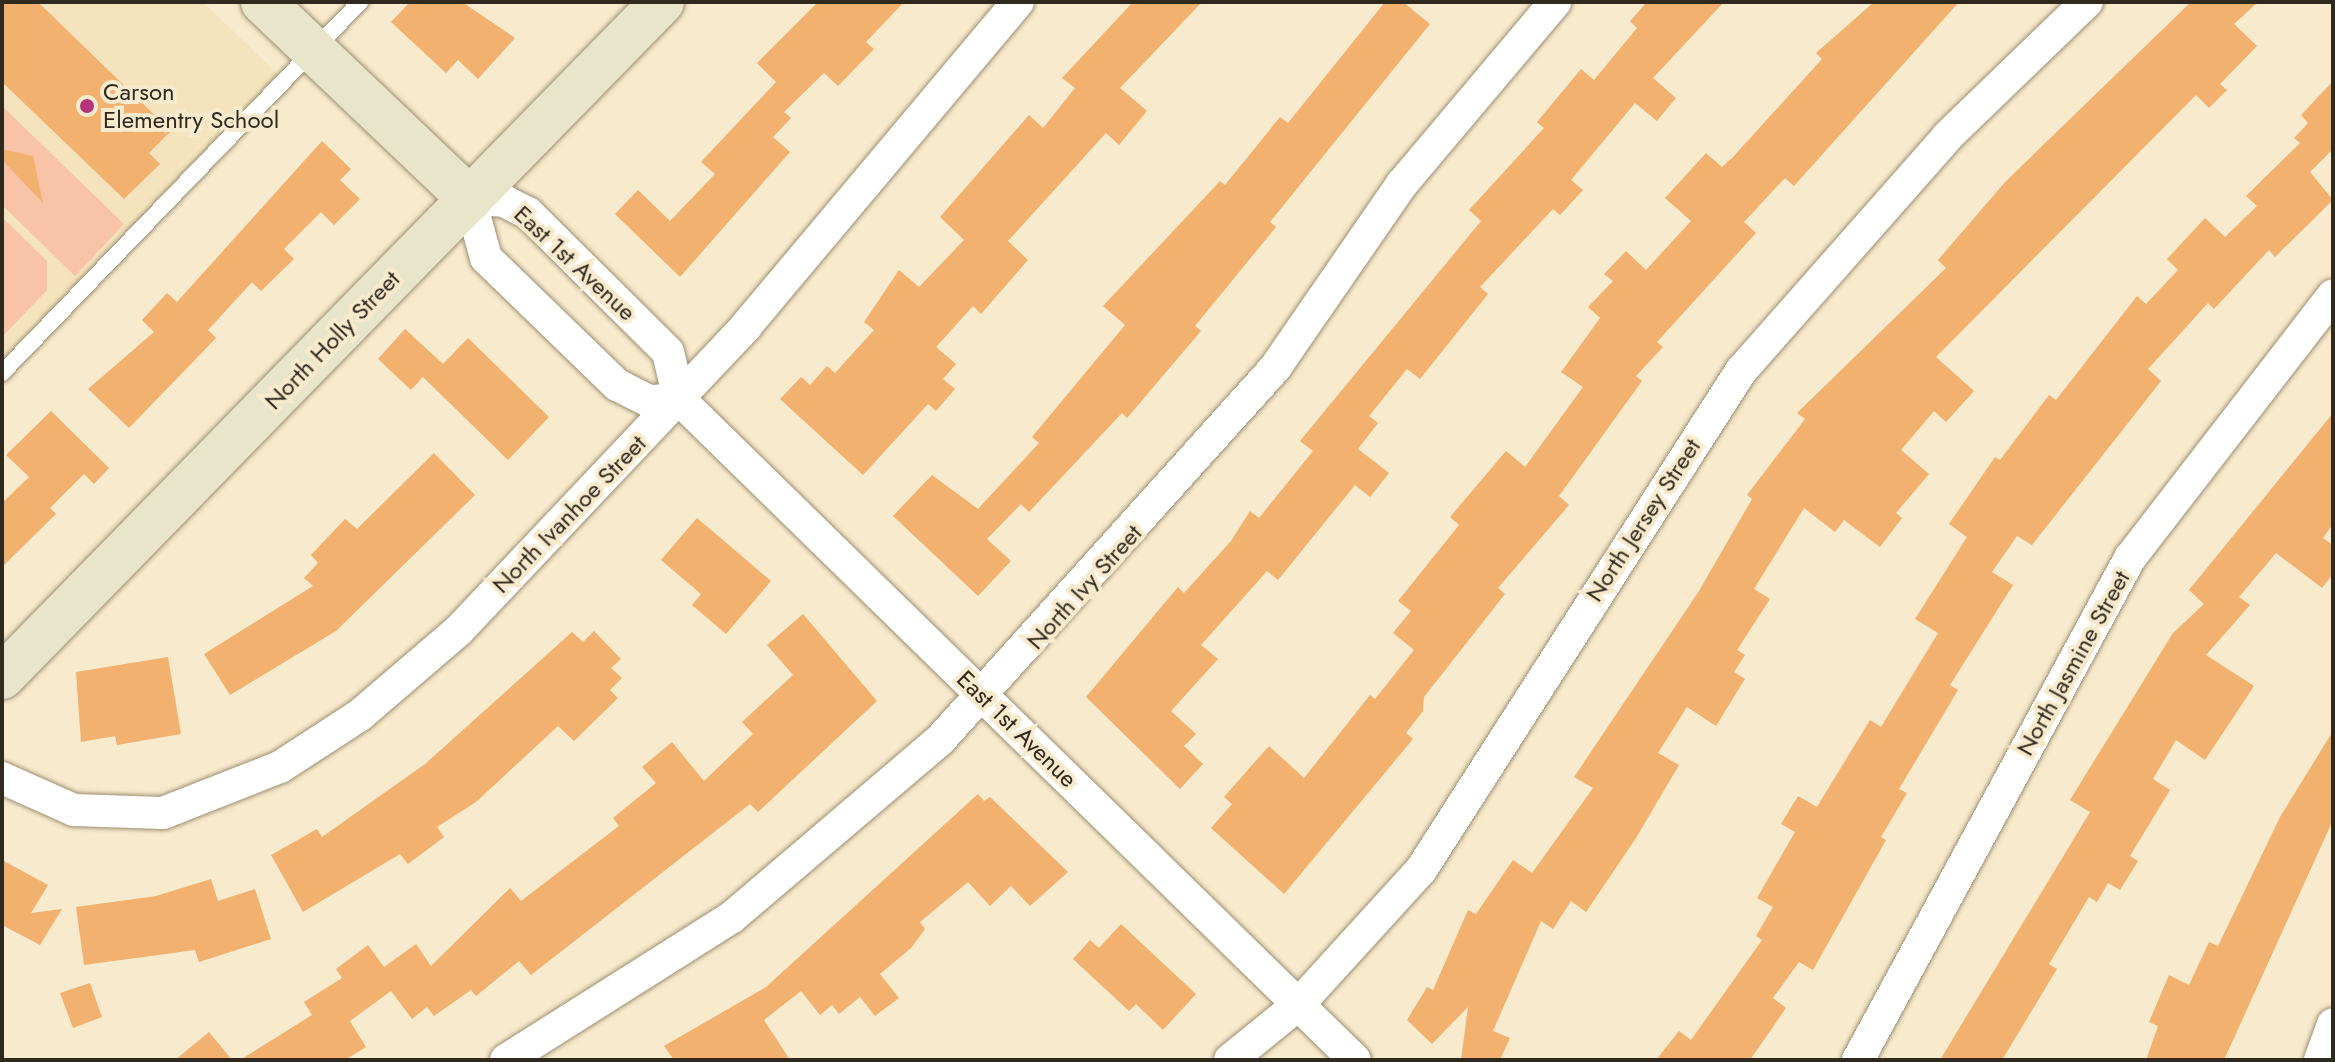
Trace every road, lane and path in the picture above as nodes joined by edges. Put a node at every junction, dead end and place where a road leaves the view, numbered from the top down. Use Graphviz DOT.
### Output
graph roads {
  1 [pos="263,2"];
  2 [pos="360,2"];
  3 [pos="662,2"];
  4 [pos="1018,2"];
  5 [pos="1555,2"];
  6 [pos="2087,2"];
  7 [pos="313,51"];
  8 [pos="470,199"];
  9 [pos="2333,295"];
  10 [pos="2,373"];
  11 [pos="679,399"];
  12 [pos="2,677"];
  13 [pos="983,696"];
  14 [pos="2,778"];
  15 [pos="1299,1004"];
  16 [pos="2333,1024"];
  17 [pos="506,1060"];
  18 [pos="1230,1060"];
  19 [pos="1355,1060"];
  20 [pos="1858,1060"];
  21 [pos="2320,1060"];
  1 -- 7 [label="street"];
  2 -- 7 [label="lane"];
  3 -- 8 [label="street, North Holly Street"];
  4 -- 11 [label="street, North Ivanhoe Street"];
  5 -- 13 [label="street, North Ivy Street"];
  6 -- 15 [label="street, North Jersey Street"];
  7 -- 8 [label="street"];
  7 -- 10 [label="lane"];
  8 -- 11 [label="street, East 1st Avenue"];
  8 -- 11 [label="street, East 1st Avenue"];
  8 -- 12 [label="street, North Holly Street"];
  9 -- 20 [label="street, North Jasmine Street"];
  11 -- 13 [label="street, East 1st Avenue"];
  11 -- 14 [label="street, North Ivanhoe Street"];
  13 -- 15 [label="street, East 1st Avenue"];
  13 -- 17 [label="street, North Ivy Street"];
  15 -- 18 [label="street, North Jersey Street"];
  15 -- 19 [label="street, East 1st Avenue"];
  16 -- 21 [label="street"];
}
